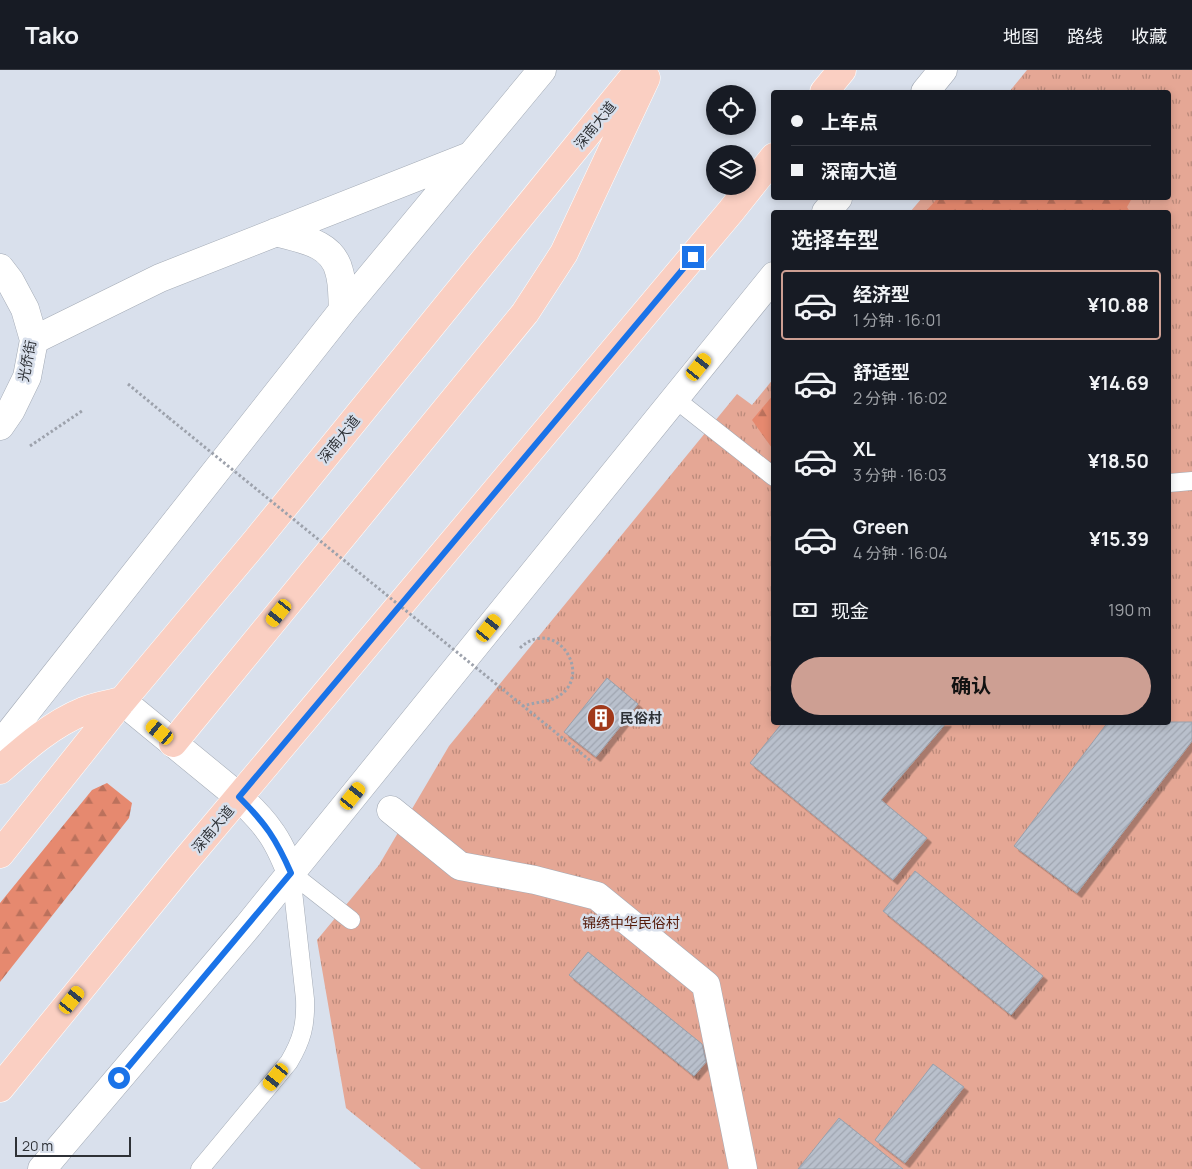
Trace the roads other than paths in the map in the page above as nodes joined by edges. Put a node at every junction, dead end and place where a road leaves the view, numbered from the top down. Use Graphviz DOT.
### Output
graph roads {
  1 [pos="542,70"];
  2 [pos="639,70"];
  3 [pos="650,70"];
  4 [pos="842,70"];
  5 [pos="943,70"];
  6 [pos="826,90"];
  7 [pos="926,90"];
  8 [pos="472,156"];
  9 [pos="771,161"];
  10 [pos="836,200"];
  11 [pos="828,210"];
  12 [pos="276,232"];
  13 [pos="0,268"];
  14 [pos="771,280"];
  15 [pos="343,310"];
  16 [pos="34,340"];
  17 [pos="674,398"];
  18 [pos="0,426"];
  19 [pos="771,475"];
  20 [pos="1192,481"];
  21 [pos="1171,482"];
  22 [pos="122,701"];
  23 [pos="173,743"];
  24 [pos="0,745"];
  25 [pos="0,770"];
  26 [pos="239,797"];
  27 [pos="390,810"];
  28 [pos="0,854"];
  29 [pos="291,873"];
  30 [pos="351,920"];
  31 [pos="0,1088"];
  32 [pos="42,1169"];
  33 [pos="200,1169"];
  34 [pos="743,1169"];
  1 -- 8 [label="main road"];
  2 -- 22 [label="main road, 深南大道"];
  3 -- 23 [label="main road"];
  4 -- 6 [label="main road"];
  5 -- 7 [label="main road"];
  8 -- 12 [label="main road"];
  8 -- 15 [label="main road"];
  9 -- 26 [label="main road, 深南大道"];
  10 -- 11 [label="main road"];
  12 -- 15 [label="main road"];
  12 -- 16 [label="main road"];
  13 -- 16 [label="main road, 光侨街"];
  14 -- 17 [label="main road"];
  15 -- 24 [label="main road"];
  16 -- 18 [label="main road, 光侨街"];
  17 -- 19 [label="lane"];
  17 -- 29 [label="main road"];
  20 -- 21 [label="lane"];
  22 -- 23 [label="main road"];
  22 -- 25 [label="main road"];
  22 -- 28 [label="main road, 深南大道"];
  23 -- 26 [label="main road"];
  26 -- 29 [label="main road"];
  26 -- 31 [label="main road, 深南大道"];
  27 -- 34 [label="main road"];
  29 -- 30 [label="lane"];
  29 -- 32 [label="main road"];
  29 -- 33 [label="lane"];
}
